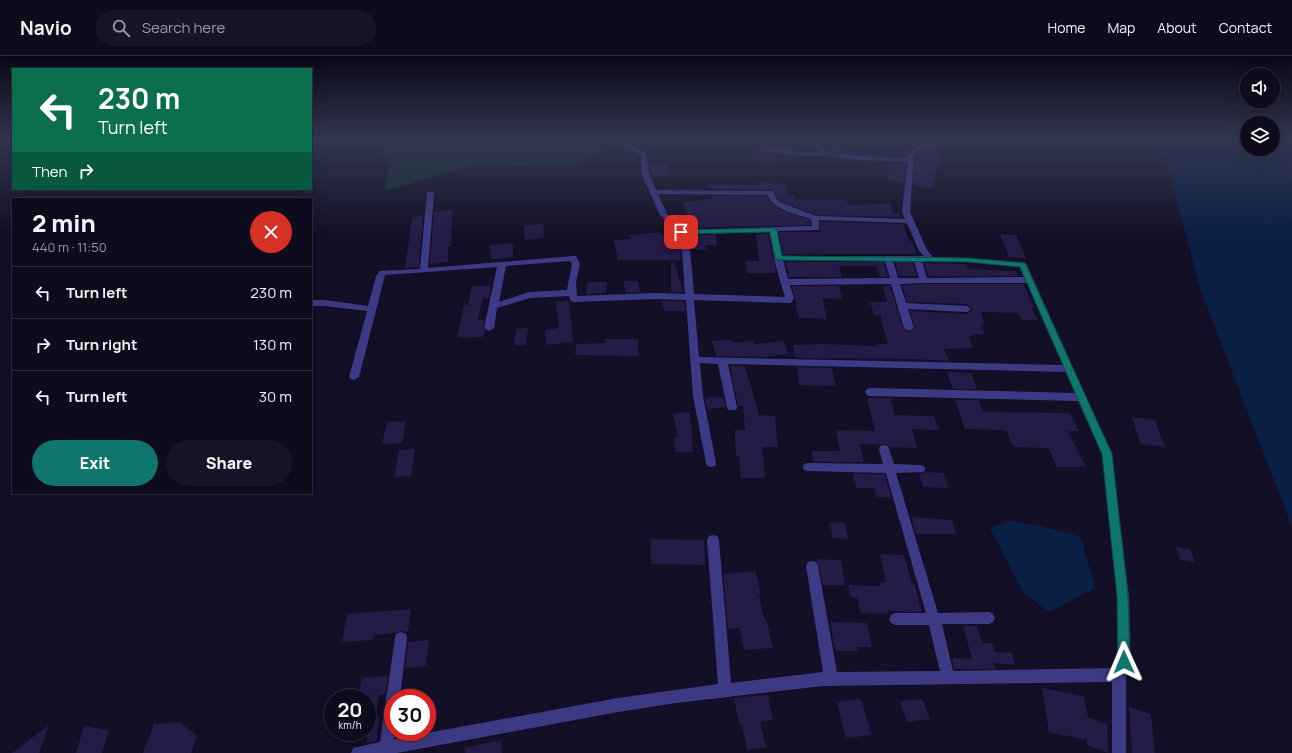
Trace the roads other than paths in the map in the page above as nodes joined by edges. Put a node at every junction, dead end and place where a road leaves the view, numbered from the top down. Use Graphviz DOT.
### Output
graph roads {
  1 [pos="645,172"];
  2 [pos="909,172"];
  3 [pos="653,192"];
  4 [pos="430,194"];
  5 [pos="908,216"];
  6 [pos="814,218"];
  7 [pos="773,230"];
  8 [pos="681,232"];
  9 [pos="779,258"];
  10 [pos="888,259"];
  11 [pos="917,259"];
  12 [pos="931,259"];
  13 [pos="502,264"];
  14 [pos="424,271"];
  15 [pos="1030,280"];
  16 [pos="786,282"];
  17 [pos="896,282"];
  18 [pos="924,282"];
  19 [pos="572,293"];
  20 [pos="690,297"];
  21 [pos="312,303"];
  22 [pos="494,306"];
  23 [pos="903,306"];
  24 [pos="372,309"];
  25 [pos="967,309"];
  26 [pos="489,328"];
  27 [pos="909,328"];
  28 [pos="695,360"];
  29 [pos="722,360"];
  30 [pos="1069,369"];
  31 [pos="354,377"];
  32 [pos="870,392"];
  33 [pos="1081,397"];
  34 [pos="732,407"];
  35 [pos="884,449"];
  36 [pos="711,462"];
  37 [pos="808,468"];
  38 [pos="890,469"];
  39 [pos="920,469"];
  40 [pos="713,540"];
  41 [pos="812,566"];
  42 [pos="989,618"];
  43 [pos="895,619"];
  44 [pos="934,619"];
  45 [pos="401,638"];
  46 [pos="1119,675"];
  47 [pos="948,677"];
  48 [pos="832,679"];
  49 [pos="725,690"];
  50 [pos="386,748"];
  51 [pos="358,753"];
  52 [pos="1119,753"];
  1 -- 3 [label="street"];
  2 -- 5 [label="street"];
  3 -- 6 [label="street"];
  3 -- 8 [label="street"];
  4 -- 14 [label="street"];
  5 -- 6 [label="street"];
  5 -- 12 [label="street"];
  6 -- 7 [label="street"];
  7 -- 8 [label="street"];
  7 -- 9 [label="street"];
  8 -- 20 [label="street"];
  9 -- 10 [label="street"];
  9 -- 16 [label="street"];
  10 -- 11 [label="street"];
  10 -- 17 [label="street"];
  11 -- 12 [label="street"];
  11 -- 18 [label="street"];
  12 -- 15 [label="street"];
  13 -- 14 [label="street"];
  13 -- 19 [label="street"];
  13 -- 22 [label="street"];
  14 -- 24 [label="street"];
  15 -- 18 [label="street"];
  15 -- 30 [label="street"];
  16 -- 17 [label="street"];
  16 -- 20 [label="street"];
  17 -- 18 [label="street"];
  17 -- 23 [label="street"];
  19 -- 20 [label="street"];
  19 -- 22 [label="street"];
  20 -- 28 [label="street"];
  21 -- 24 [label="street"];
  22 -- 26 [label="street"];
  23 -- 25 [label="street"];
  23 -- 27 [label="street"];
  24 -- 31 [label="street"];
  28 -- 29 [label="street"];
  28 -- 36 [label="street"];
  29 -- 30 [label="street"];
  29 -- 34 [label="street"];
  30 -- 33 [label="street"];
  32 -- 33 [label="street"];
  33 -- 46 [label="street"];
  35 -- 38 [label="street"];
  37 -- 38 [label="street"];
  38 -- 39 [label="street"];
  38 -- 44 [label="street"];
  40 -- 49 [label="street"];
  41 -- 48 [label="street"];
  42 -- 44 [label="street"];
  43 -- 44 [label="street"];
  44 -- 47 [label="street"];
  45 -- 50 [label="street"];
  46 -- 47 [label="street"];
  46 -- 52 [label="street"];
  47 -- 48 [label="street"];
  48 -- 49 [label="street"];
  49 -- 50 [label="street"];
  50 -- 51 [label="street"];
}
